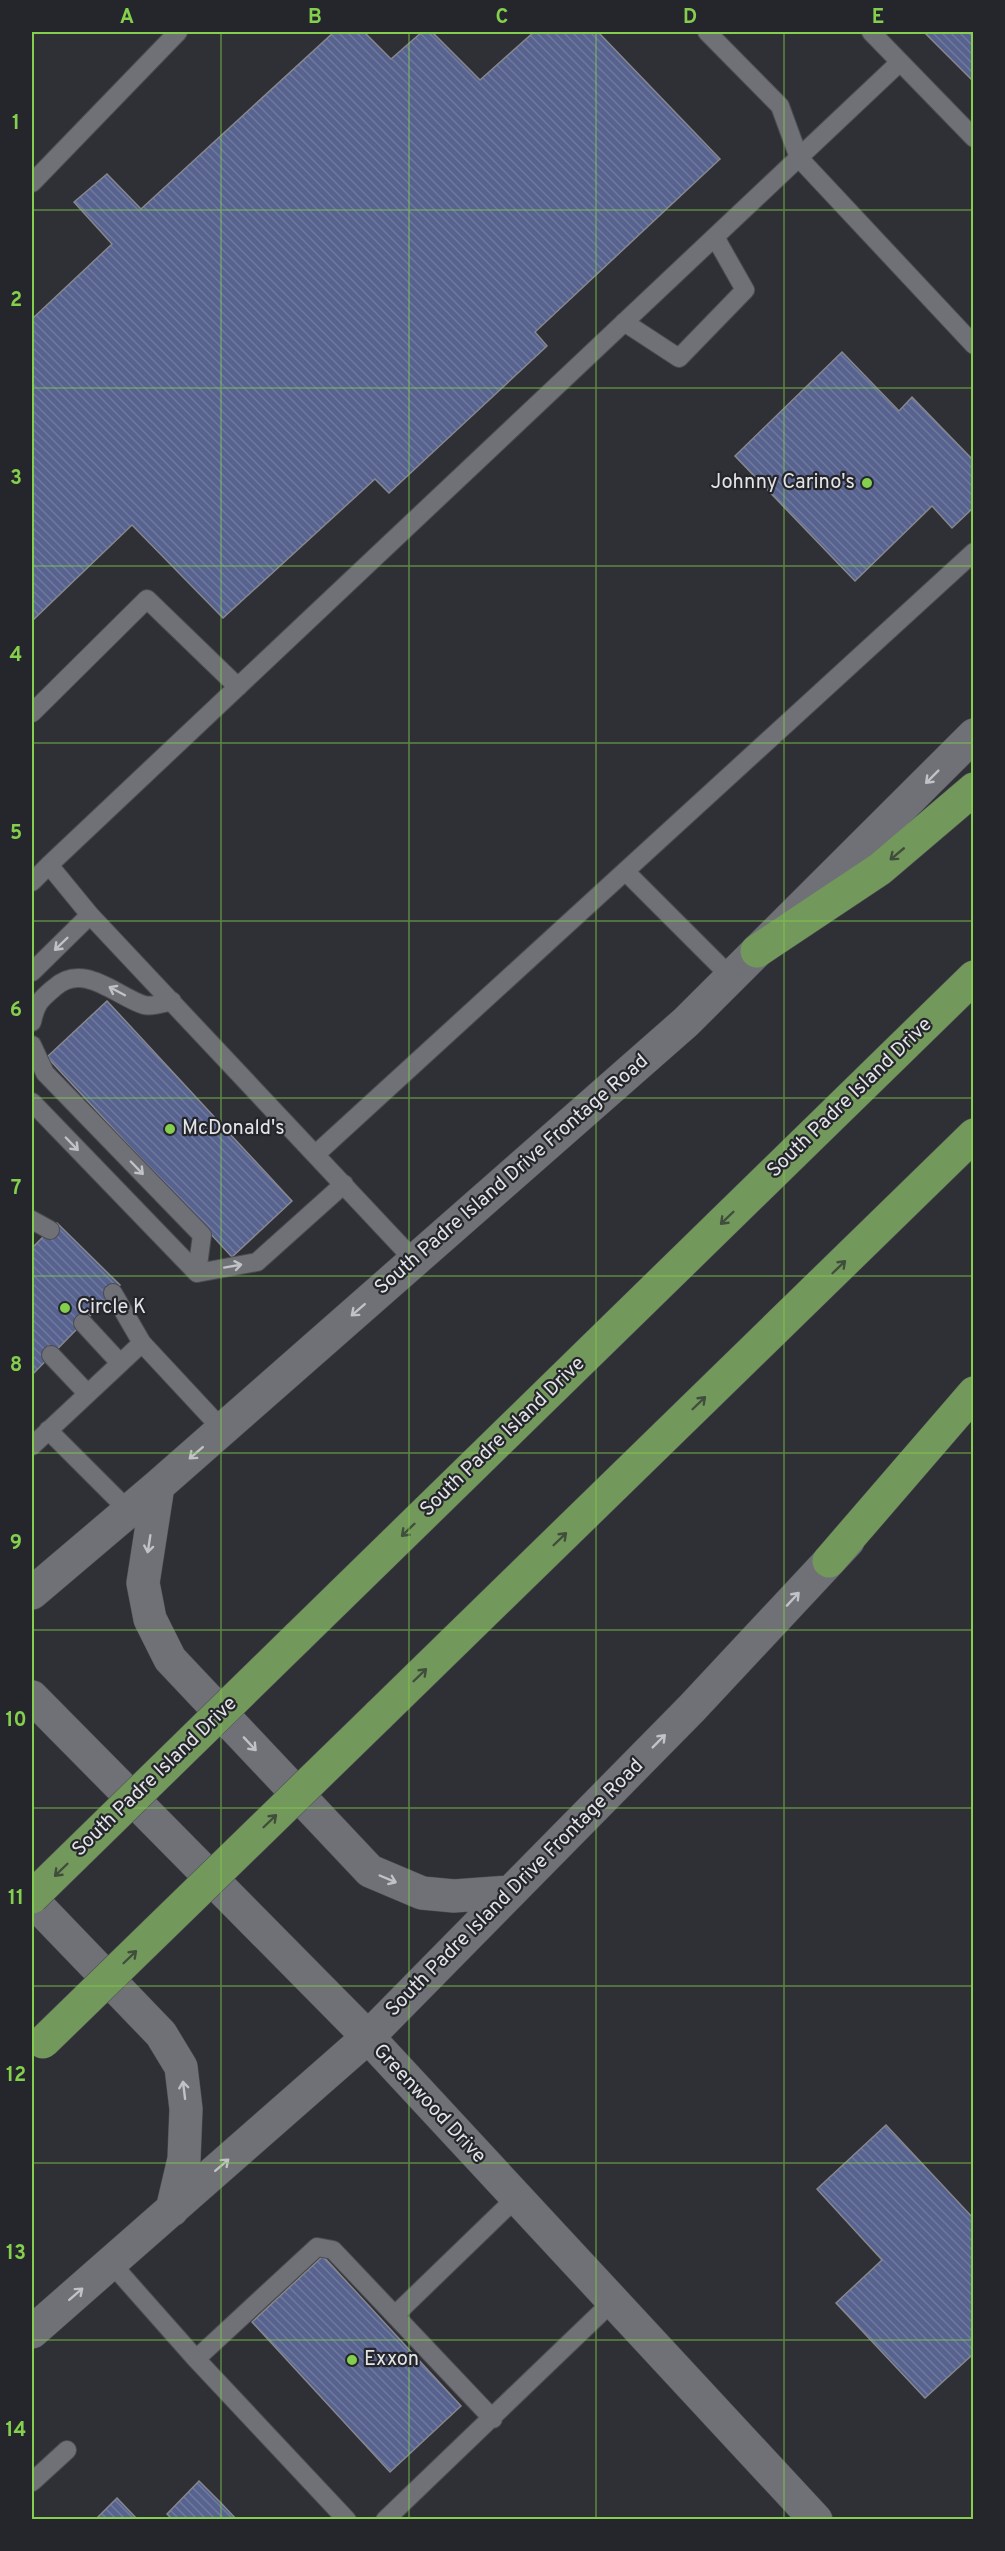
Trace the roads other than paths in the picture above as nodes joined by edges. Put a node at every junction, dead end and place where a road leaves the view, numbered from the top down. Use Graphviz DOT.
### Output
graph roads {
  1 [pos="178,32"];
  2 [pos="707,32"];
  3 [pos="871,32"];
  4 [pos="899,63"];
  5 [pos="974,138"];
  6 [pos="799,158"];
  7 [pos="32,183"];
  8 [pos="715,237"];
  9 [pos="624,322"];
  10 [pos="974,345"];
  11 [pos="974,552"];
  12 [pos="238,687"];
  13 [pos="32,713"];
  14 [pos="974,735"];
  15 [pos="974,789"];
  16 [pos="49,865"];
  17 [pos="626,871"];
  18 [pos="32,882"];
  19 [pos="90,915"];
  20 [pos="757,951"];
  21 [pos="32,972"];
  22 [pos="731,977"];
  23 [pos="974,977"];
  24 [pos="172,1001"];
  25 [pos="32,1022"];
  26 [pos="32,1045"];
  27 [pos="32,1102"];
  28 [pos="974,1135"];
  29 [pos="316,1154"];
  30 [pos="344,1184"];
  31 [pos="32,1220"];
  32 [pos="50,1230"];
  33 [pos="415,1261"];
  34 [pos="197,1273"];
  35 [pos="113,1293"];
  36 [pos="83,1323"];
  37 [pos="142,1343"];
  38 [pos="51,1355"];
  39 [pos="120,1363"];
  40 [pos="87,1393"];
  41 [pos="974,1393"];
  42 [pos="974,1418"];
  43 [pos="222,1429"];
  44 [pos="48,1430"];
  45 [pos="32,1446"];
  46 [pos="158,1486"];
  47 [pos="129,1511"];
  48 [pos="829,1561"];
  49 [pos="32,1593"];
  50 [pos="32,1697"];
  51 [pos="509,1892"];
  52 [pos="32,1899"];
  53 [pos="368,2037"];
  54 [pos="37,2047"];
  55 [pos="516,2198"];
  56 [pos="172,2210"];
  57 [pos="111,2263"];
  58 [pos="612,2302"];
  59 [pos="395,2315"];
  60 [pos="32,2332"];
  61 [pos="196,2359"];
  62 [pos="493,2418"];
  63 [pos="67,2450"];
  64 [pos="32,2482"];
  65 [pos="347,2520"];
  66 [pos="385,2520"];
  67 [pos="816,2520"];
  1 -- 7 [label="lane"];
  2 -- 6 [label="lane"];
  3 -- 4 [label="lane"];
  4 -- 5 [label="lane"];
  4 -- 6 [label="lane"];
  6 -- 8 [label="lane"];
  6 -- 10 [label="lane"];
  8 -- 9 [label="lane"];
  8 -- 9 [label="lane"];
  9 -- 12 [label="lane"];
  11 -- 17 [label="lane"];
  12 -- 13 [label="lane"];
  12 -- 16 [label="lane"];
  14 -- 20 [label="main road, South Padre Island Drive Frontage Road, one-way"];
  15 -- 20 [label="highway, one-way"];
  16 -- 18 [label="lane"];
  16 -- 19 [label="lane"];
  17 -- 22 [label="lane"];
  17 -- 29 [label="lane"];
  19 -- 21 [label="lane, one-way"];
  19 -- 24 [label="lane"];
  20 -- 22 [label="main road, South Padre Island Drive Frontage Road"];
  22 -- 33 [label="main road, South Padre Island Drive Frontage Road"];
  23 -- 52 [label="highway, South Padre Island Drive, one-way, bridge"];
  24 -- 25 [label="lane, one-way"];
  24 -- 29 [label="lane"];
  26 -- 34 [label="lane, one-way"];
  27 -- 34 [label="lane, one-way"];
  54 -- 28 [label="highway, one-way, bridge"];
  29 -- 30 [label="lane"];
  30 -- 33 [label="lane"];
  34 -- 30 [label="lane, one-way"];
  31 -- 32 [label="lane"];
  33 -- 43 [label="main road, South Padre Island Drive Frontage Road, one-way"];
  35 -- 37 [label="lane"];
  36 -- 39 [label="lane"];
  37 -- 39 [label="lane"];
  37 -- 43 [label="lane"];
  38 -- 40 [label="lane"];
  39 -- 40 [label="lane"];
  40 -- 44 [label="lane"];
  41 -- 48 [label="highway"];
  42 -- 48 [label="main road, South Padre Island Drive Frontage Road"];
  43 -- 46 [label="main road, South Padre Island Drive Frontage Road, one-way"];
  44 -- 45 [label="lane"];
  44 -- 47 [label="lane"];
  46 -- 47 [label="main road, South Padre Island Drive Frontage Road"];
  46 -- 51 [label="main road, one-way"];
  47 -- 49 [label="main road, South Padre Island Drive Frontage Road"];
  51 -- 48 [label="main road, South Padre Island Drive Frontage Road, one-way"];
  50 -- 53 [label="main road, Greenwood Drive"];
  51 -- 53 [label="main road, South Padre Island Drive Frontage Road"];
  56 -- 52 [label="main road, one-way"];
  53 -- 55 [label="main road, Greenwood Drive"];
  56 -- 53 [label="main road, South Padre Island Drive Frontage Road, one-way"];
  55 -- 58 [label="main road, Greenwood Drive"];
  55 -- 59 [label="lane"];
  56 -- 57 [label="main road, South Padre Island Drive Frontage Road"];
  60 -- 57 [label="main road, South Padre Island Drive Frontage Road, one-way"];
  57 -- 61 [label="lane"];
  58 -- 62 [label="lane"];
  58 -- 67 [label="main road, Greenwood Drive"];
  59 -- 61 [label="lane"];
  59 -- 62 [label="lane"];
  61 -- 65 [label="lane"];
  62 -- 66 [label="lane"];
  63 -- 64 [label="lane"];
}
